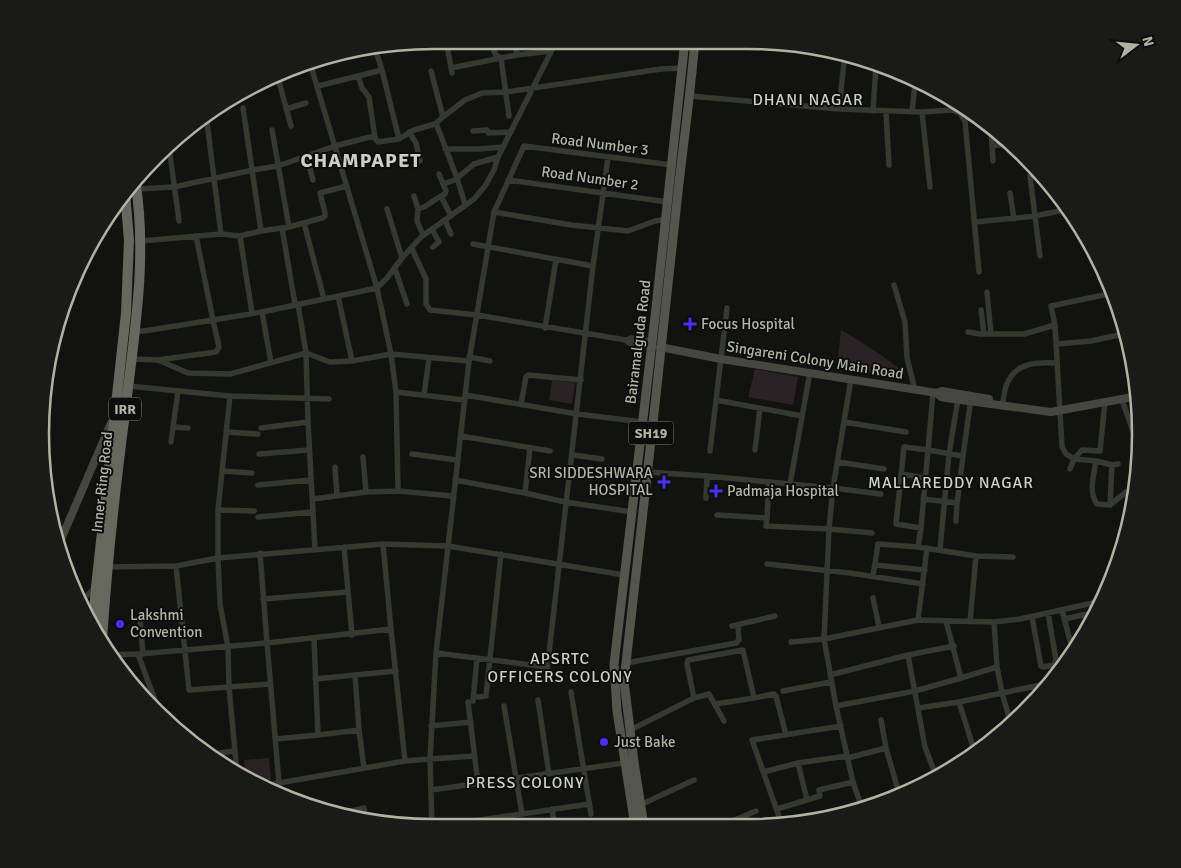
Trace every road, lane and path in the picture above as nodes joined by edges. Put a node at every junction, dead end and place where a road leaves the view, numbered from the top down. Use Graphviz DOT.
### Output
graph roads {
  1 [pos="448,49"];
  2 [pos="493,49"];
  3 [pos="516,49"];
  4 [pos="684,49"];
  5 [pos="694,49"];
  6 [pos="551,50"];
  7 [pos="377,53"];
  8 [pos="517,55"];
  9 [pos="501,58"];
  10 [pos="844,61"];
  11 [pos="312,68"];
  12 [pos="682,68"];
  13 [pos="382,70"];
  14 [pos="431,71"];
  15 [pos="876,71"];
  16 [pos="358,76"];
  17 [pos="279,82"];
  18 [pos="318,86"];
  19 [pos="533,86"];
  20 [pos="915,87"];
  21 [pos="506,92"];
  22 [pos="690,96"];
  23 [pos="306,103"];
  24 [pos="244,108"];
  25 [pos="286,109"];
  26 [pos="839,109"];
  27 [pos="952,110"];
  28 [pos="873,111"];
  29 [pos="886,112"];
  30 [pos="912,112"];
  31 [pos="922,112"];
  32 [pos="959,113"];
  33 [pos="960,114"];
  34 [pos="509,116"];
  35 [pos="442,117"];
  36 [pos="207,122"];
  37 [pos="436,123"];
  38 [pos="290,126"];
  39 [pos="272,130"];
  40 [pos="473,131"];
  41 [pos="409,132"];
  42 [pos="511,132"];
  43 [pos="991,136"];
  44 [pos="375,138"];
  45 [pos="399,139"];
  46 [pos="1002,145"];
  47 [pos="335,146"];
  48 [pos="992,146"];
  49 [pos="503,147"];
  50 [pos="445,149"];
  51 [pos="170,154"];
  52 [pos="307,156"];
  53 [pos="498,156"];
  54 [pos="608,158"];
  55 [pos="420,161"];
  56 [pos="993,161"];
  57 [pos="672,165"];
  58 [pos="889,165"];
  59 [pos="278,166"];
  60 [pos="253,170"];
  61 [pos="439,174"];
  62 [pos="1030,176"];
  63 [pos="457,178"];
  64 [pos="214,180"];
  65 [pos="313,180"];
  66 [pos="508,180"];
  67 [pos="443,184"];
  68 [pos="347,186"];
  69 [pos="174,187"];
  70 [pos="930,187"];
  71 [pos="137,189"];
  72 [pos="604,193"];
  73 [pos="1010,193"];
  74 [pos="414,196"];
  75 [pos="441,196"];
  76 [pos="126,202"];
  77 [pos="668,202"];
  78 [pos="465,204"];
  79 [pos="387,209"];
  80 [pos="418,209"];
  81 [pos="1061,211"];
  82 [pos="494,212"];
  83 [pos="451,216"];
  84 [pos="1035,216"];
  85 [pos="1014,218"];
  86 [pos="666,219"];
  87 [pos="445,220"];
  88 [pos="179,221"];
  89 [pos="975,222"];
  90 [pos="304,223"];
  91 [pos="289,226"];
  92 [pos="282,228"];
  93 [pos="432,229"];
  94 [pos="599,229"];
  95 [pos="261,231"];
  96 [pos="221,234"];
  97 [pos="451,234"];
  98 [pos="196,236"];
  99 [pos="240,236"];
  100 [pos="423,236"];
  101 [pos="141,241"];
  102 [pos="473,244"];
  103 [pos="433,247"];
  104 [pos="488,247"];
  105 [pos="412,248"];
  106 [pos="1040,256"];
  107 [pos="402,258"];
  108 [pos="556,260"];
  109 [pos="593,266"];
  110 [pos="395,269"];
  111 [pos="979,272"];
  112 [pos="894,285"];
  113 [pos="377,288"];
  114 [pos="986,292"];
  115 [pos="1106,294"];
  116 [pos="338,296"];
  117 [pos="324,299"];
  118 [pos="296,304"];
  119 [pos="407,304"];
  120 [pos="727,308"];
  121 [pos="981,310"];
  122 [pos="262,312"];
  123 [pos="252,313"];
  124 [pos="476,315"];
  125 [pos="213,320"];
  126 [pos="1056,325"];
  127 [pos="546,328"];
  128 [pos="135,331"];
  129 [pos="968,332"];
  130 [pos="586,334"];
  131 [pos="984,334"];
  132 [pos="991,334"];
  133 [pos="1119,335"];
  134 [pos="1057,344"];
  135 [pos="655,345"];
  136 [pos="306,353"];
  137 [pos="391,354"];
  138 [pos="429,358"];
  139 [pos="132,359"];
  140 [pos="469,359"];
  141 [pos="721,359"];
  142 [pos="158,360"];
  143 [pos="352,361"];
  144 [pos="490,361"];
  145 [pos="271,362"];
  146 [pos="1057,363"];
  147 [pos="810,372"];
  148 [pos="851,378"];
  149 [pos="581,380"];
  150 [pos="128,386"];
  151 [pos="915,390"];
  152 [pos="178,391"];
  153 [pos="396,392"];
  154 [pos="935,393"];
  155 [pos="1130,393"];
  156 [pos="424,395"];
  157 [pos="230,396"];
  158 [pos="465,397"];
  159 [pos="308,398"];
  160 [pos="1130,398"];
  161 [pos="330,399"];
  162 [pos="958,399"];
  163 [pos="971,399"];
  164 [pos="716,400"];
  165 [pos="1122,400"];
  166 [pos="1105,402"];
  167 [pos="521,404"];
  168 [pos="1003,404"];
  169 [pos="760,408"];
  170 [pos="1061,410"];
  171 [pos="577,414"];
  172 [pos="802,416"];
  173 [pos="114,417"];
  174 [pos="308,422"];
  175 [pos="643,422"];
  176 [pos="844,422"];
  177 [pos="173,427"];
  178 [pos="188,428"];
  179 [pos="261,428"];
  180 [pos="1132,428"];
  181 [pos="226,432"];
  182 [pos="906,432"];
  183 [pos="258,434"];
  184 [pos="461,436"];
  185 [pos="171,442"];
  186 [pos="530,448"];
  187 [pos="309,450"];
  188 [pos="755,450"];
  189 [pos="928,450"];
  190 [pos="550,451"];
  191 [pos="710,451"];
  192 [pos="259,454"];
  193 [pos="412,454"];
  194 [pos="949,454"];
  195 [pos="573,455"];
  196 [pos="363,456"];
  197 [pos="963,456"];
  198 [pos="602,459"];
  199 [pos="1074,459"];
  200 [pos="457,460"];
  201 [pos="1096,461"];
  202 [pos="838,462"];
  203 [pos="335,467"];
  204 [pos="884,468"];
  205 [pos="1070,469"];
  206 [pos="222,471"];
  207 [pos="647,472"];
  208 [pos="252,473"];
  209 [pos="901,474"];
  210 [pos="707,476"];
  211 [pos="926,478"];
  212 [pos="311,480"];
  213 [pos="455,480"];
  214 [pos="769,482"];
  215 [pos="790,484"];
  216 [pos="258,485"];
  217 [pos="833,488"];
  218 [pos="398,491"];
  219 [pos="366,492"];
  220 [pos="1128,492"];
  221 [pos="525,494"];
  222 [pos="881,494"];
  223 [pos="336,496"];
  224 [pos="452,496"];
  225 [pos="706,498"];
  226 [pos="923,499"];
  227 [pos="313,500"];
  228 [pos="944,501"];
  229 [pos="565,502"];
  230 [pos="957,502"];
  231 [pos="1110,505"];
  232 [pos="218,510"];
  233 [pos="254,511"];
  234 [pos="313,512"];
  235 [pos="632,512"];
  236 [pos="717,515"];
  237 [pos="258,517"];
  238 [pos="767,518"];
  239 [pos="956,521"];
  240 [pos="921,528"];
  241 [pos="829,529"];
  242 [pos="872,533"];
  243 [pos="63,536"];
  244 [pos="383,544"];
  245 [pos="448,546"];
  246 [pos="344,547"];
  247 [pos="918,547"];
  248 [pos="927,548"];
  249 [pos="315,549"];
  250 [pos="940,549"];
  251 [pos="260,553"];
  252 [pos="501,554"];
  253 [pos="976,556"];
  254 [pos="1013,557"];
  255 [pos="218,558"];
  256 [pos="559,564"];
  257 [pos="767,564"];
  258 [pos="875,565"];
  259 [pos="176,566"];
  260 [pos="108,567"];
  261 [pos="828,570"];
  262 [pos="925,570"];
  263 [pos="624,574"];
  264 [pos="873,576"];
  265 [pos="923,584"];
  266 [pos="96,587"];
  267 [pos="348,592"];
  268 [pos="85,597"];
  269 [pos="873,598"];
  270 [pos="263,599"];
  271 [pos="1093,603"];
  272 [pos="1062,610"];
  273 [pos="1048,613"];
  274 [pos="1088,614"];
  275 [pos="94,615"];
  276 [pos="775,616"];
  277 [pos="1032,617"];
  278 [pos="140,618"];
  279 [pos="1064,619"];
  280 [pos="918,620"];
  281 [pos="946,621"];
  282 [pos="970,622"];
  283 [pos="994,622"];
  284 [pos="879,626"];
  285 [pos="391,629"];
  286 [pos="103,631"];
  287 [pos="352,635"];
  288 [pos="314,638"];
  289 [pos="824,638"];
  290 [pos="791,642"];
  291 [pos="267,643"];
  292 [pos="1070,643"];
  293 [pos="954,646"];
  294 [pos="228,647"];
  295 [pos="184,650"];
  296 [pos="436,653"];
  297 [pos="140,654"];
  298 [pos="118,655"];
  299 [pos="908,655"];
  300 [pos="477,658"];
  301 [pos="489,660"];
  302 [pos="626,663"];
  303 [pos="548,667"];
  304 [pos="997,667"];
  305 [pos="396,671"];
  306 [pos="354,675"];
  307 [pos="830,675"];
  308 [pos="625,677"];
  309 [pos="614,678"];
  310 [pos="961,678"];
  311 [pos="315,679"];
  312 [pos="546,680"];
  313 [pos="831,682"];
  314 [pos="270,684"];
  315 [pos="1040,685"];
  316 [pos="1036,686"];
  317 [pos="229,687"];
  318 [pos="783,691"];
  319 [pos="915,691"];
  320 [pos="570,692"];
  321 [pos="1002,693"];
  322 [pos="694,698"];
  323 [pos="754,698"];
  324 [pos="155,699"];
  325 [pos="473,700"];
  326 [pos="538,700"];
  327 [pos="959,702"];
  328 [pos="715,704"];
  329 [pos="504,706"];
  330 [pos="836,706"];
  331 [pos="918,708"];
  332 [pos="1008,717"];
  333 [pos="881,720"];
  334 [pos="724,721"];
  335 [pos="470,722"];
  336 [pos="431,726"];
  337 [pos="841,726"];
  338 [pos="359,730"];
  339 [pos="630,730"];
  340 [pos="786,734"];
  341 [pos="318,735"];
  342 [pos="275,739"];
  343 [pos="973,746"];
  344 [pos="886,748"];
  345 [pos="234,751"];
  346 [pos="219,753"];
  347 [pos="474,756"];
  348 [pos="847,757"];
  349 [pos="430,759"];
  350 [pos="405,761"];
  351 [pos="624,764"];
  352 [pos="798,764"];
  353 [pos="236,765"];
  354 [pos="364,768"];
  355 [pos="584,770"];
  356 [pos="934,771"];
  357 [pos="763,772"];
  358 [pos="549,774"];
  359 [pos="516,779"];
  360 [pos="694,780"];
  361 [pos="279,782"];
  362 [pos="853,782"];
  363 [pos="272,784"];
  364 [pos="478,784"];
  365 [pos="280,787"];
  366 [pos="898,788"];
  367 [pos="431,790"];
  368 [pos="807,800"];
  369 [pos="860,802"];
  370 [pos="589,804"];
  371 [pos="640,805"];
  372 [pos="552,809"];
  373 [pos="777,809"];
  374 [pos="353,811"];
  375 [pos="756,811"];
  376 [pos="365,813"];
  377 [pos="522,814"];
  378 [pos="591,814"];
  379 [pos="780,817"];
  380 [pos="432,819"];
  381 [pos="487,819"];
  382 [pos="554,819"];
  383 [pos="634,819"];
  384 [pos="643,819"];
  385 [pos="737,819"];
  1 -- 9 [label="street"];
  2 -- 9 [label="street"];
  3 -- 8 [label="street"];
  4 -- 12 [label="main road, Bairamalguda Road / SH19"];
  5 -- 22 [label="main road, Bairamalguda Road / SH19"];
  6 -- 8 [label="street"];
  6 -- 19 [label="street"];
  7 -- 13 [label="street"];
  8 -- 9 [label="street"];
  9 -- 21 [label="street"];
  10 -- 26 [label="street"];
  11 -- 18 [label="street"];
  12 -- 19 [label="street"];
  12 -- 57 [label="main road, Bairamalguda Road / SH19"];
  13 -- 16 [label="street"];
  13 -- 45 [label="street"];
  14 -- 35 [label="street"];
  15 -- 28 [label="street"];
  16 -- 18 [label="street"];
  16 -- 44 [label="street"];
  17 -- 25 [label="street"];
  18 -- 47 [label="street"];
  19 -- 21 [label="street"];
  19 -- 42 [label="street"];
  20 -- 30 [label="street"];
  21 -- 34 [label="street"];
  21 -- 35 [label="street"];
  22 -- 26 [label="street"];
  22 -- 135 [label="main road, Bairamalguda Road / SH19"];
  23 -- 25 [label="street"];
  24 -- 60 [label="street"];
  25 -- 38 [label="street"];
  26 -- 28 [label="street"];
  27 -- 31 [label="street"];
  27 -- 32 [label="street"];
  28 -- 29 [label="street"];
  29 -- 30 [label="street"];
  29 -- 58 [label="street"];
  30 -- 31 [label="street"];
  31 -- 70 [label="street"];
  33 -- 89 [label="street"];
  35 -- 37 [label="street"];
  36 -- 64 [label="street"];
  37 -- 41 [label="street"];
  37 -- 50 [label="street"];
  39 -- 59 [label="street"];
  40 -- 42 [label="street"];
  41 -- 45 [label="street"];
  41 -- 55 [label="street"];
  42 -- 49 [label="street"];
  43 -- 48 [label="street"];
  44 -- 45 [label="street"];
  44 -- 47 [label="street"];
  46 -- 48 [label="street"];
  47 -- 52 [label="street"];
  47 -- 68 [label="street"];
  48 -- 56 [label="street"];
  49 -- 50 [label="street"];
  49 -- 53 [label="street"];
  50 -- 63 [label="street"];
  51 -- 69 [label="street"];
  52 -- 59 [label="street"];
  52 -- 65 [label="street"];
  53 -- 63 [label="street"];
  53 -- 78 [label="street"];
  54 -- 57 [label="street, Road Number 3"];
  54 -- 66 [label="street, Road Number 3"];
  54 -- 72 [label="street"];
  57 -- 77 [label="main road, Bairamalguda Road / SH19"];
  59 -- 60 [label="street"];
  59 -- 91 [label="street"];
  60 -- 64 [label="street"];
  60 -- 95 [label="street"];
  61 -- 67 [label="street"];
  62 -- 84 [label="street"];
  63 -- 67 [label="street"];
  63 -- 78 [label="street"];
  64 -- 69 [label="street"];
  64 -- 96 [label="street"];
  66 -- 72 [label="street, Road Number 2"];
  66 -- 82 [label="street"];
  67 -- 75 [label="street"];
  68 -- 90 [label="street"];
  68 -- 113 [label="street"];
  69 -- 71 [label="street"];
  69 -- 88 [label="street"];
  71 -- 101 [label="highway, Inner Ring Road / IRR"];
  72 -- 77 [label="street, Road Number 2"];
  72 -- 94 [label="street"];
  73 -- 85 [label="street"];
  74 -- 80 [label="street"];
  75 -- 80 [label="street"];
  75 -- 83 [label="street"];
  76 -- 173 [label="highway, Inner Ring Road / IRR"];
  77 -- 86 [label="main road, Bairamalguda Road / SH19"];
  78 -- 83 [label="street"];
  79 -- 107 [label="street"];
  80 -- 100 [label="street"];
  81 -- 84 [label="street"];
  82 -- 94 [label="street"];
  82 -- 104 [label="street"];
  83 -- 87 [label="street"];
  84 -- 85 [label="street"];
  84 -- 106 [label="street"];
  85 -- 89 [label="street"];
  86 -- 94 [label="street"];
  86 -- 135 [label="main road, Bairamalguda Road / SH19"];
  87 -- 93 [label="street"];
  87 -- 97 [label="street"];
  89 -- 111 [label="street"];
  90 -- 91 [label="street"];
  90 -- 117 [label="street"];
  91 -- 92 [label="street"];
  92 -- 95 [label="street"];
  92 -- 118 [label="street"];
  93 -- 100 [label="street"];
  93 -- 103 [label="street"];
  94 -- 109 [label="street"];
  95 -- 99 [label="street"];
  96 -- 98 [label="street"];
  96 -- 99 [label="street"];
  98 -- 101 [label="street"];
  98 -- 125 [label="street"];
  99 -- 123 [label="street"];
  100 -- 105 [label="street"];
  101 -- 128 [label="highway, Inner Ring Road / IRR"];
  102 -- 104 [label="street"];
  104 -- 108 [label="street"];
  104 -- 124 [label="street"];
  105 -- 107 [label="street"];
  105 -- 124 [label="street"];
  107 -- 110 [label="street"];
  108 -- 109 [label="street"];
  108 -- 127 [label="street"];
  109 -- 130 [label="street"];
  110 -- 113 [label="street"];
  110 -- 119 [label="street"];
  112 -- 151 [label="street"];
  113 -- 116 [label="street"];
  113 -- 137 [label="street"];
  114 -- 132 [label="street"];
  115 -- 126 [label="street"];
  116 -- 117 [label="street"];
  116 -- 143 [label="street"];
  117 -- 118 [label="street"];
  118 -- 122 [label="street"];
  118 -- 136 [label="street"];
  120 -- 141 [label="street"];
  121 -- 131 [label="street"];
  122 -- 123 [label="street"];
  122 -- 145 [label="street"];
  123 -- 125 [label="street"];
  124 -- 127 [label="street"];
  124 -- 140 [label="street"];
  125 -- 128 [label="street"];
  125 -- 142 [label="street"];
  126 -- 132 [label="street"];
  126 -- 134 [label="street"];
  127 -- 130 [label="street"];
  128 -- 139 [label="highway, Inner Ring Road / IRR"];
  129 -- 131 [label="street"];
  130 -- 135 [label="street"];
  130 -- 149 [label="street"];
  131 -- 132 [label="street"];
  133 -- 134 [label="street"];
  134 -- 146 [label="street"];
  135 -- 141 [label="street, Singareni Colony Main Road"];
  135 -- 175 [label="main road, Bairamalguda Road / SH19"];
  135 -- 207 [label="main road, Bairamalguda Road / SH19"];
  136 -- 143 [label="street"];
  136 -- 145 [label="street"];
  136 -- 159 [label="street"];
  137 -- 138 [label="street"];
  137 -- 143 [label="street"];
  137 -- 153 [label="street"];
  138 -- 140 [label="street"];
  138 -- 156 [label="street"];
  139 -- 142 [label="street"];
  139 -- 150 [label="highway, Inner Ring Road / IRR"];
  140 -- 144 [label="street"];
  140 -- 158 [label="street"];
  141 -- 147 [label="street, Singareni Colony Main Road"];
  141 -- 164 [label="street"];
  142 -- 145 [label="street"];
  146 -- 168 [label="street"];
  146 -- 170 [label="street"];
  147 -- 148 [label="street, Singareni Colony Main Road"];
  147 -- 172 [label="street"];
  148 -- 151 [label="street, Singareni Colony Main Road"];
  148 -- 176 [label="street"];
  149 -- 167 [label="street"];
  149 -- 171 [label="street"];
  150 -- 152 [label="street"];
  150 -- 260 [label="highway, Inner Ring Road / IRR"];
  151 -- 154 [label="street, Singareni Colony Main Road"];
  152 -- 157 [label="street"];
  152 -- 177 [label="street"];
  153 -- 156 [label="street"];
  153 -- 218 [label="street"];
  154 -- 162 [label="street, Singareni Colony Main Road"];
  154 -- 163 [label="street, Singareni Colony Main Road"];
  154 -- 189 [label="street"];
  155 -- 170 [label="street, Singareni Colony Main Road"];
  156 -- 158 [label="street"];
  157 -- 159 [label="street"];
  157 -- 181 [label="street"];
  158 -- 167 [label="street"];
  158 -- 184 [label="street"];
  159 -- 161 [label="street"];
  159 -- 174 [label="street"];
  160 -- 165 [label="street, Singareni Colony Main Road"];
  162 -- 163 [label="street, Singareni Colony Main Road"];
  162 -- 194 [label="street"];
  163 -- 168 [label="street, Singareni Colony Main Road"];
  163 -- 197 [label="street"];
  164 -- 169 [label="street"];
  164 -- 191 [label="street"];
  165 -- 166 [label="street, Singareni Colony Main Road"];
  165 -- 180 [label="street"];
  166 -- 170 [label="street, Singareni Colony Main Road"];
  166 -- 199 [label="street"];
  167 -- 171 [label="street"];
  168 -- 170 [label="street, Singareni Colony Main Road"];
  169 -- 172 [label="street"];
  169 -- 188 [label="street"];
  170 -- 199 [label="street"];
  171 -- 175 [label="street"];
  171 -- 195 [label="street"];
  172 -- 215 [label="street"];
  173 -- 243 [label="street"];
  173 -- 266 [label="highway, Inner Ring Road / IRR"];
  174 -- 179 [label="street"];
  174 -- 187 [label="street"];
  175 -- 235 [label="main road, Bairamalguda Road / SH19"];
  176 -- 182 [label="street"];
  176 -- 202 [label="street"];
  177 -- 178 [label="street"];
  177 -- 185 [label="street"];
  181 -- 183 [label="street"];
  181 -- 206 [label="street"];
  184 -- 186 [label="street"];
  184 -- 200 [label="street"];
  186 -- 190 [label="street"];
  186 -- 221 [label="street"];
  187 -- 192 [label="street"];
  187 -- 212 [label="street"];
  189 -- 194 [label="street"];
  189 -- 209 [label="street"];
  189 -- 211 [label="street"];
  193 -- 200 [label="street"];
  194 -- 197 [label="street"];
  194 -- 228 [label="street"];
  195 -- 198 [label="street"];
  195 -- 229 [label="street"];
  196 -- 219 [label="street"];
  197 -- 230 [label="street"];
  199 -- 201 [label="street"];
  199 -- 205 [label="street"];
  200 -- 213 [label="street"];
  201 -- 231 [label="street"];
  201 -- 231 [label="street"];
  202 -- 204 [label="street"];
  202 -- 217 [label="street"];
  203 -- 223 [label="street"];
  206 -- 208 [label="street"];
  206 -- 232 [label="street"];
  207 -- 210 [label="street"];
  207 -- 302 [label="main road, Bairamalguda Road / SH19"];
  209 -- 211 [label="street"];
  209 -- 240 [label="street"];
  210 -- 214 [label="street"];
  210 -- 225 [label="street"];
  211 -- 226 [label="street"];
  212 -- 216 [label="street"];
  212 -- 227 [label="street"];
  213 -- 221 [label="street"];
  213 -- 224 [label="street"];
  214 -- 215 [label="street"];
  214 -- 238 [label="street"];
  215 -- 217 [label="street"];
  217 -- 222 [label="street"];
  217 -- 241 [label="street"];
  218 -- 219 [label="street"];
  218 -- 224 [label="street"];
  219 -- 223 [label="street"];
  220 -- 231 [label="street"];
  221 -- 229 [label="street"];
  223 -- 227 [label="street"];
  224 -- 245 [label="street"];
  226 -- 228 [label="street"];
  226 -- 240 [label="street"];
  227 -- 234 [label="street"];
  228 -- 230 [label="street"];
  228 -- 250 [label="street"];
  229 -- 235 [label="street"];
  229 -- 256 [label="street"];
  230 -- 239 [label="street"];
  232 -- 233 [label="street"];
  232 -- 255 [label="street"];
  234 -- 237 [label="street"];
  234 -- 249 [label="street"];
  235 -- 263 [label="main road, Bairamalguda Road / SH19"];
  236 -- 238 [label="street"];
  238 -- 241 [label="street"];
  240 -- 247 [label="street"];
  241 -- 242 [label="street"];
  241 -- 261 [label="street"];
  244 -- 245 [label="street"];
  244 -- 246 [label="street"];
  244 -- 285 [label="street"];
  245 -- 252 [label="street"];
  245 -- 296 [label="street"];
  246 -- 249 [label="street"];
  246 -- 267 [label="street"];
  247 -- 248 [label="street"];
  247 -- 258 [label="street"];
  248 -- 250 [label="street"];
  248 -- 262 [label="street"];
  249 -- 251 [label="street"];
  250 -- 253 [label="street"];
  251 -- 255 [label="street"];
  251 -- 270 [label="street"];
  252 -- 256 [label="street"];
  252 -- 301 [label="street"];
  253 -- 254 [label="street"];
  253 -- 282 [label="street"];
  255 -- 259 [label="street"];
  255 -- 294 [label="street"];
  256 -- 263 [label="street"];
  256 -- 303 [label="street"];
  257 -- 261 [label="street"];
  258 -- 262 [label="street"];
  258 -- 264 [label="street"];
  259 -- 260 [label="street"];
  259 -- 295 [label="street"];
  260 -- 286 [label="highway, Inner Ring Road / IRR"];
  261 -- 264 [label="street"];
  261 -- 289 [label="street"];
  262 -- 265 [label="street"];
  263 -- 309 [label="main road, Bairamalguda Road / SH19"];
  264 -- 265 [label="street"];
  265 -- 280 [label="street"];
  266 -- 268 [label="street"];
  266 -- 275 [label="highway, Inner Ring Road / IRR"];
  267 -- 270 [label="street"];
  267 -- 287 [label="street"];
  269 -- 284 [label="street"];
  270 -- 291 [label="street"];
  271 -- 272 [label="street"];
  272 -- 273 [label="street"];
  272 -- 279 [label="street"];
  273 -- 277 [label="street"];
  273 -- 277 [label="street"];
  274 -- 279 [label="street"];
  276 -- 302 [label="street"];
  277 -- 283 [label="street"];
  278 -- 297 [label="street"];
  279 -- 292 [label="street"];
  280 -- 281 [label="street"];
  280 -- 284 [label="street"];
  281 -- 282 [label="street"];
  281 -- 293 [label="street"];
  282 -- 283 [label="street"];
  283 -- 304 [label="street"];
  284 -- 289 [label="street"];
  285 -- 287 [label="street"];
  285 -- 305 [label="street"];
  287 -- 288 [label="street"];
  288 -- 291 [label="street"];
  288 -- 311 [label="street"];
  289 -- 290 [label="street"];
  289 -- 307 [label="street"];
  291 -- 294 [label="street"];
  291 -- 314 [label="street"];
  293 -- 299 [label="street"];
  293 -- 310 [label="street"];
  294 -- 295 [label="street"];
  294 -- 317 [label="street"];
  295 -- 297 [label="street"];
  295 -- 317 [label="street"];
  296 -- 300 [label="street"];
  296 -- 336 [label="street"];
  297 -- 298 [label="street"];
  297 -- 324 [label="street"];
  299 -- 307 [label="street"];
  299 -- 319 [label="street"];
  300 -- 301 [label="street"];
  300 -- 325 [label="street"];
  301 -- 303 [label="street"];
  301 -- 325 [label="street"];
  302 -- 308 [label="main road, Bairamalguda Road / SH19"];
  303 -- 312 [label="street"];
  304 -- 310 [label="street"];
  304 -- 321 [label="street"];
  305 -- 306 [label="street"];
  305 -- 350 [label="street"];
  306 -- 311 [label="street"];
  306 -- 338 [label="street"];
  307 -- 313 [label="street"];
  308 -- 309 [label="main road"];
  308 -- 339 [label="main road, Bairamalguda Road / SH19"];
  309 -- 351 [label="main road, Bairamalguda Road / SH19"];
  310 -- 319 [label="street"];
  311 -- 341 [label="street"];
  313 -- 318 [label="street"];
  313 -- 330 [label="street"];
  314 -- 317 [label="street"];
  314 -- 342 [label="street"];
  315 -- 316 [label="street"];
  316 -- 321 [label="street"];
  317 -- 345 [label="street"];
  319 -- 330 [label="street"];
  319 -- 331 [label="street"];
  320 -- 355 [label="street"];
  321 -- 327 [label="street"];
  321 -- 332 [label="street"];
  322 -- 323 [label="street"];
  322 -- 328 [label="street"];
  322 -- 339 [label="street"];
  323 -- 328 [label="street"];
  323 -- 340 [label="street"];
  325 -- 335 [label="street"];
  326 -- 358 [label="street"];
  327 -- 331 [label="street"];
  327 -- 343 [label="street"];
  328 -- 334 [label="street"];
  329 -- 359 [label="street"];
  330 -- 337 [label="street"];
  331 -- 356 [label="street"];
  333 -- 344 [label="street"];
  335 -- 336 [label="street"];
  335 -- 347 [label="street"];
  336 -- 349 [label="street"];
  337 -- 340 [label="street"];
  337 -- 348 [label="street"];
  338 -- 341 [label="street"];
  338 -- 354 [label="street"];
  339 -- 371 [label="main road, Bairamalguda Road / SH19"];
  340 -- 357 [label="street"];
  341 -- 342 [label="street"];
  342 -- 361 [label="street"];
  344 -- 348 [label="street"];
  344 -- 366 [label="street"];
  345 -- 346 [label="street"];
  345 -- 353 [label="street"];
  347 -- 349 [label="street"];
  347 -- 364 [label="street"];
  348 -- 352 [label="street"];
  348 -- 362 [label="street"];
  349 -- 350 [label="street"];
  349 -- 367 [label="street"];
  350 -- 354 [label="street"];
  351 -- 355 [label="street"];
  351 -- 383 [label="main road, Bairamalguda Road / SH19"];
  352 -- 357 [label="street"];
  352 -- 368 [label="street"];
  354 -- 361 [label="street"];
  355 -- 358 [label="street"];
  355 -- 370 [label="street"];
  357 -- 373 [label="street"];
  358 -- 359 [label="street"];
  359 -- 364 [label="street"];
  359 -- 377 [label="street"];
  360 -- 371 [label="street"];
  361 -- 363 [label="street"];
  361 -- 365 [label="street"];
  362 -- 368 [label="street"];
  362 -- 369 [label="street"];
  364 -- 367 [label="street"];
  367 -- 380 [label="street"];
  368 -- 373 [label="street"];
  370 -- 372 [label="street"];
  370 -- 378 [label="street"];
  371 -- 384 [label="main road, Bairamalguda Road / SH19"];
  372 -- 377 [label="street"];
  372 -- 382 [label="street"];
  373 -- 379 [label="street"];
  374 -- 376 [label="street"];
  375 -- 385 [label="street"];
  377 -- 381 [label="street"];
}
